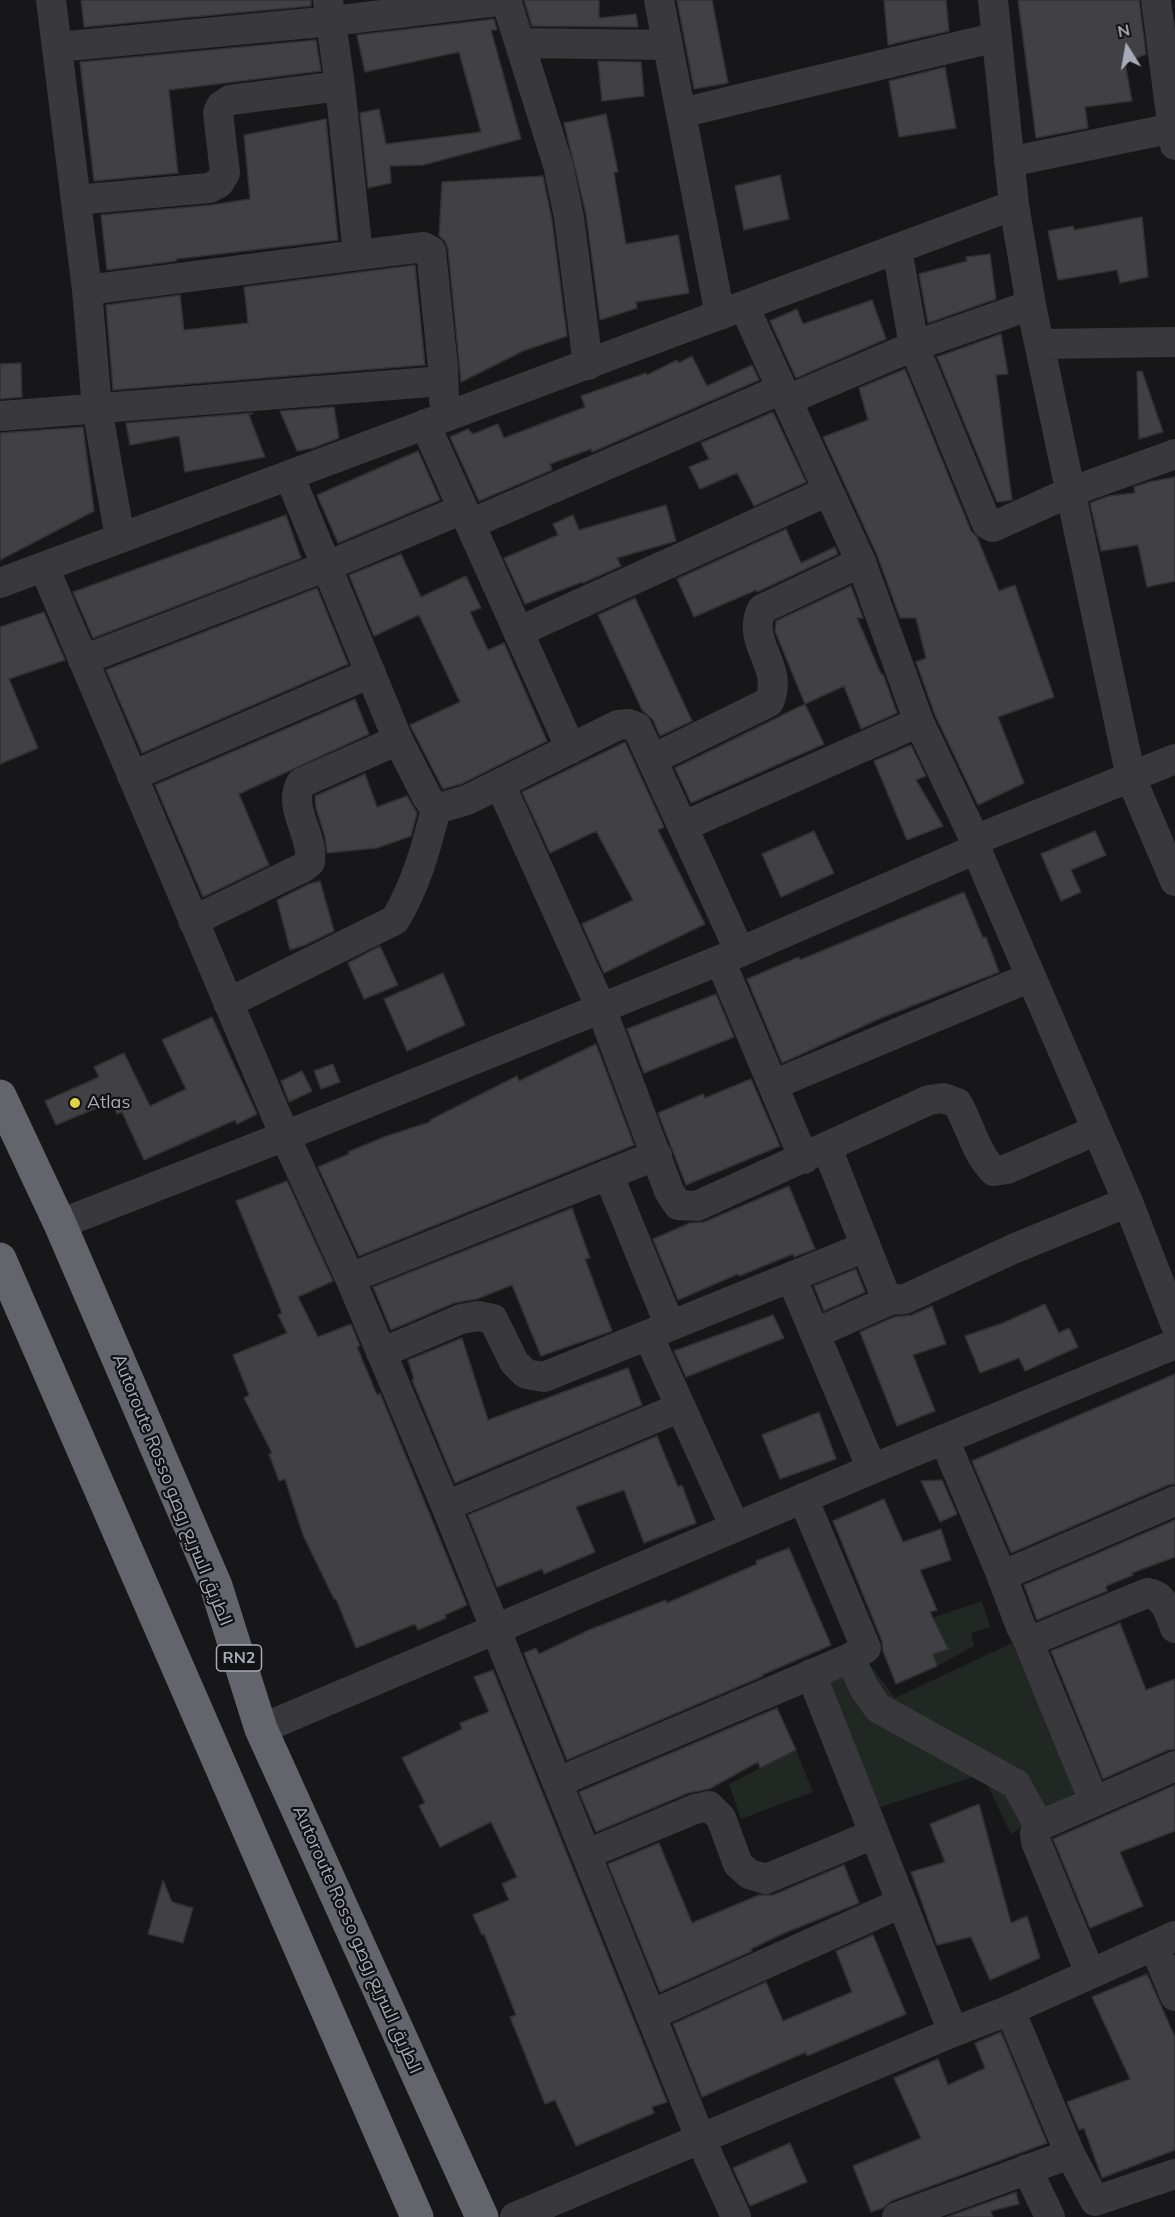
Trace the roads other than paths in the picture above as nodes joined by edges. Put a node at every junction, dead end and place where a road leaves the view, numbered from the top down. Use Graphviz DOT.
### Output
graph roads {
  1 [pos="51,0"];
  2 [pos="506,0"];
  3 [pos="659,0"];
  4 [pos="993,0"];
  5 [pos="1156,0"];
  6 [pos="330,11"];
  7 [pos="997,37"];
  8 [pos="521,43"];
  9 [pos="668,45"];
  10 [pos="58,47"];
  11 [pos="1169,50"];
  12 [pos="340,86"];
  13 [pos="681,113"];
  14 [pos="1174,137"];
  15 [pos="1010,162"];
  16 [pos="76,200"];
  17 [pos="1014,205"];
  18 [pos="897,249"];
  19 [pos="358,255"];
  20 [pos="87,290"];
  21 [pos="1031,305"];
  22 [pos="732,310"];
  23 [pos="1175,342"];
  24 [pos="1041,344"];
  25 [pos="914,346"];
  26 [pos="588,364"];
  27 [pos="443,381"];
  28 [pos="785,394"];
  29 [pos="97,408"];
  30 [pos="0,416"];
  31 [pos="435,421"];
  32 [pos="1175,454"];
  33 [pos="289,475"];
  34 [pos="828,491"];
  35 [pos="1070,492"];
  36 [pos="466,517"];
  37 [pos="120,538"];
  38 [pos="861,562"];
  39 [pos="327,566"];
  40 [pos="44,567"];
  41 [pos="0,583"];
  42 [pos="518,632"];
  43 [pos="83,660"];
  44 [pos="370,673"];
  45 [pos="919,722"];
  46 [pos="399,740"];
  47 [pos="571,749"];
  48 [pos="653,759"];
  49 [pos="1175,759"];
  50 [pos="132,776"];
  51 [pos="1131,778"];
  52 [pos="500,784"];
  53 [pos="436,809"];
  54 [pos="684,826"];
  55 [pos="975,845"];
  56 [pos="1175,881"];
  57 [pos="193,921"];
  58 [pos="730,956"];
  59 [pos="1031,977"];
  60 [pos="228,1003"];
  61 [pos="600,1008"];
  62 [pos="773,1085"];
  63 [pos="0,1096"];
  64 [pos="1097,1130"];
  65 [pos="285,1137"];
  66 [pos="815,1154"];
  67 [pos="657,1155"];
  68 [pos="608,1174"];
  69 [pos="1128,1202"];
  70 [pos="60,1224"];
  71 [pos="865,1247"];
  72 [pos="0,1259"];
  73 [pos="791,1276"];
  74 [pos="350,1278"];
  75 [pos="890,1300"];
  76 [pos="1175,1323"];
  77 [pos="659,1330"];
  78 [pos="816,1333"];
  79 [pos="1175,1344"];
  80 [pos="381,1353"];
  81 [pos="681,1407"];
  82 [pos="944,1439"];
  83 [pos="872,1469"];
  84 [pos="803,1498"];
  85 [pos="1175,1502"];
  86 [pos="446,1506"];
  87 [pos="735,1527"];
  88 [pos="999,1569"];
  89 [pos="1175,1628"];
  90 [pos="496,1629"];
  91 [pos="1026,1636"];
  92 [pos="850,1658"];
  93 [pos="811,1674"];
  94 [pos="261,1729"];
  95 [pos="1175,1766"];
  96 [pos="558,1782"];
  97 [pos="1094,1801"];
  98 [pos="1039,1826"];
  99 [pos="874,1834"];
  100 [pos="587,1854"];
  101 [pos="902,1903"];
  102 [pos="1165,1940"];
  103 [pos="1089,1973"];
  104 [pos="1175,1996"];
  105 [pos="1010,2010"];
  106 [pos="651,2015"];
  107 [pos="952,2032"];
  108 [pos="701,2140"];
  109 [pos="1070,2154"];
  110 [pos="1027,2169"];
  111 [pos="1175,2174"];
  112 [pos="1095,2200"];
  113 [pos="417,2217"];
  114 [pos="482,2217"];
  115 [pos="515,2217"];
  116 [pos="736,2217"];
  117 [pos="897,2217"];
  118 [pos="1050,2217"];
  1 -- 10 [label="street"];
  2 -- 6 [label="street"];
  2 -- 8 [label="street"];
  3 -- 9 [label="street"];
  4 -- 7 [label="street"];
  5 -- 11 [label="street"];
  6 -- 10 [label="street"];
  6 -- 12 [label="street"];
  7 -- 13 [label="street"];
  7 -- 15 [label="street"];
  8 -- 9 [label="street"];
  8 -- 26 [label="street"];
  9 -- 13 [label="street"];
  10 -- 16 [label="street"];
  11 -- 14 [label="street"];
  12 -- 16 [label="street"];
  12 -- 19 [label="street"];
  13 -- 22 [label="street"];
  14 -- 15 [label="street"];
  15 -- 17 [label="street"];
  16 -- 20 [label="street"];
  17 -- 18 [label="street"];
  17 -- 21 [label="street"];
  18 -- 22 [label="street"];
  18 -- 25 [label="street"];
  19 -- 20 [label="street"];
  19 -- 27 [label="street"];
  20 -- 29 [label="street"];
  21 -- 24 [label="street"];
  21 -- 25 [label="street"];
  22 -- 26 [label="street"];
  22 -- 28 [label="street"];
  23 -- 24 [label="street"];
  24 -- 35 [label="street"];
  25 -- 28 [label="street"];
  25 -- 35 [label="street"];
  26 -- 31 [label="street"];
  27 -- 29 [label="street"];
  27 -- 31 [label="street"];
  28 -- 34 [label="street"];
  28 -- 36 [label="street"];
  29 -- 30 [label="street"];
  29 -- 37 [label="street"];
  31 -- 33 [label="street"];
  31 -- 36 [label="street"];
  32 -- 35 [label="street"];
  33 -- 37 [label="street"];
  33 -- 39 [label="street"];
  34 -- 38 [label="street"];
  34 -- 42 [label="street"];
  35 -- 51 [label="street"];
  36 -- 39 [label="street"];
  36 -- 42 [label="street"];
  37 -- 40 [label="street"];
  38 -- 45 [label="street"];
  38 -- 48 [label="street"];
  39 -- 43 [label="street"];
  39 -- 44 [label="street"];
  40 -- 41 [label="street"];
  40 -- 43 [label="street"];
  42 -- 47 [label="street"];
  43 -- 50 [label="street"];
  44 -- 46 [label="street"];
  44 -- 50 [label="street"];
  45 -- 54 [label="street"];
  45 -- 55 [label="street"];
  46 -- 53 [label="street"];
  46 -- 57 [label="street"];
  47 -- 48 [label="street"];
  47 -- 52 [label="street"];
  48 -- 54 [label="street"];
  49 -- 51 [label="street"];
  50 -- 57 [label="street"];
  51 -- 55 [label="street"];
  51 -- 56 [label="street"];
  52 -- 53 [label="street"];
  52 -- 61 [label="street"];
  53 -- 60 [label="street"];
  54 -- 58 [label="street"];
  55 -- 58 [label="street"];
  55 -- 59 [label="street"];
  57 -- 60 [label="street"];
  58 -- 61 [label="street"];
  58 -- 62 [label="street"];
  59 -- 62 [label="street"];
  59 -- 64 [label="street"];
  60 -- 65 [label="street"];
  61 -- 65 [label="street"];
  61 -- 67 [label="street"];
  62 -- 66 [label="street"];
  63 -- 70 [label="highway, Autoroute Rosso الطريق السريع روصو / RN2"];
  64 -- 66 [label="street"];
  64 -- 69 [label="street"];
  65 -- 70 [label="street"];
  65 -- 74 [label="street"];
  66 -- 67 [label="street"];
  66 -- 71 [label="street"];
  67 -- 68 [label="street"];
  68 -- 74 [label="street"];
  68 -- 77 [label="street"];
  69 -- 75 [label="street"];
  69 -- 76 [label="street"];
  70 -- 94 [label="highway, Autoroute Rosso الطريق السريع روصو / RN2"];
  71 -- 73 [label="street"];
  71 -- 75 [label="street"];
  72 -- 113 [label="highway"];
  73 -- 77 [label="street"];
  73 -- 78 [label="street"];
  74 -- 80 [label="street"];
  75 -- 78 [label="street"];
  77 -- 80 [label="street"];
  77 -- 81 [label="street"];
  78 -- 83 [label="street"];
  79 -- 82 [label="street"];
  80 -- 86 [label="street"];
  81 -- 86 [label="street"];
  81 -- 87 [label="street"];
  82 -- 83 [label="street"];
  82 -- 88 [label="street"];
  83 -- 84 [label="street"];
  84 -- 87 [label="street"];
  84 -- 92 [label="street"];
  85 -- 88 [label="street"];
  86 -- 90 [label="street"];
  87 -- 90 [label="street"];
  88 -- 91 [label="street"];
  89 -- 91 [label="street"];
  90 -- 94 [label="street"];
  90 -- 96 [label="street"];
  91 -- 97 [label="street"];
  92 -- 93 [label="street"];
  92 -- 98 [label="street"];
  93 -- 96 [label="street"];
  93 -- 99 [label="street"];
  94 -- 114 [label="highway, Autoroute Rosso الطريق السريع روصو / RN2"];
  95 -- 97 [label="street"];
  96 -- 100 [label="street"];
  97 -- 98 [label="street"];
  98 -- 103 [label="street"];
  99 -- 100 [label="street"];
  99 -- 101 [label="street"];
  100 -- 106 [label="street"];
  101 -- 106 [label="street"];
  101 -- 107 [label="street"];
  102 -- 103 [label="street"];
  102 -- 104 [label="street"];
  103 -- 105 [label="street"];
  105 -- 107 [label="street"];
  105 -- 109 [label="street"];
  106 -- 108 [label="street"];
  107 -- 108 [label="street"];
  108 -- 115 [label="street"];
  108 -- 116 [label="street"];
  109 -- 110 [label="street"];
  109 -- 112 [label="street"];
  110 -- 117 [label="street"];
  110 -- 118 [label="street"];
  111 -- 112 [label="street"];
  112 -- 118 [label="street"];
}
